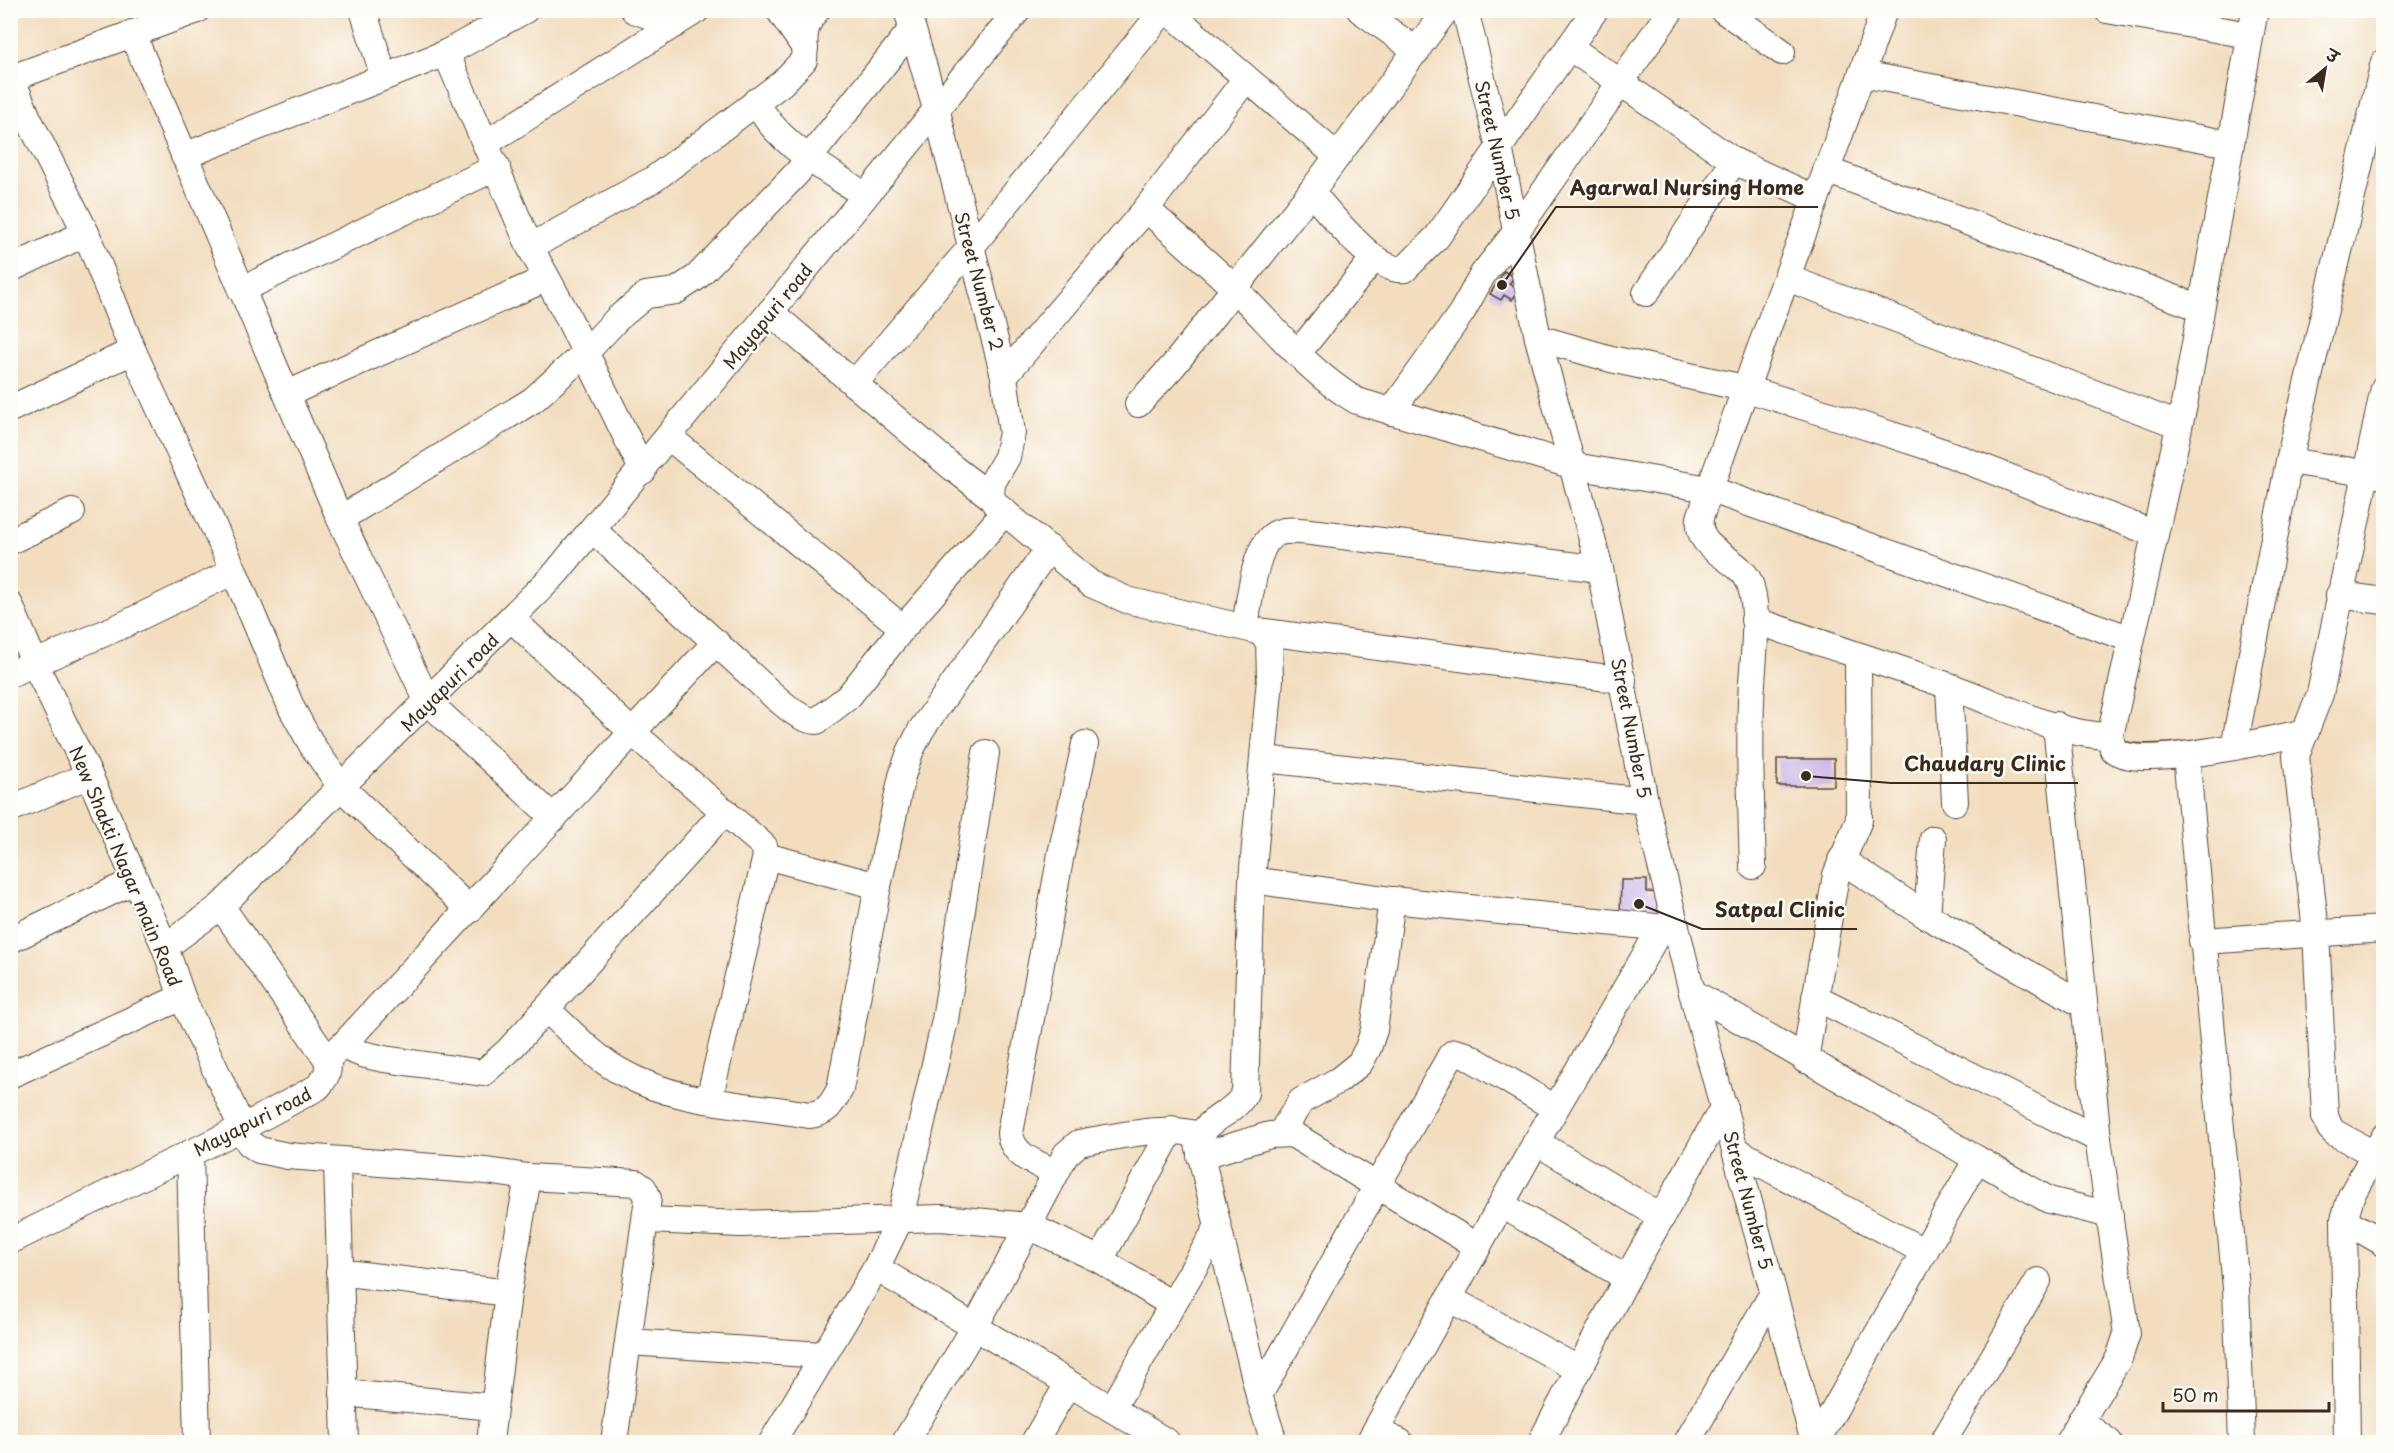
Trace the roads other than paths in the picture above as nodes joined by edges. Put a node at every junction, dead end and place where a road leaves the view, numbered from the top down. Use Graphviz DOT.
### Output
graph roads {
  1 [pos="197,10"];
  2 [pos="363,10"];
  3 [pos="525,10"];
  4 [pos="634,10"];
  5 [pos="697,10"];
  6 [pos="779,10"];
  7 [pos="817,10"];
  8 [pos="1018,10"];
  9 [pos="1165,10"];
  10 [pos="1360,10"];
  11 [pos="1446,10"];
  12 [pos="1465,10"];
  13 [pos="1595,10"];
  14 [pos="1671,10"];
  15 [pos="1723,10"];
  16 [pos="1884,10"];
  17 [pos="2107,10"];
  18 [pos="165,15"];
  19 [pos="910,20"];
  20 [pos="2252,23"];
  21 [pos="674,25"];
  22 [pos="132,33"];
  23 [pos="1569,47"];
  24 [pos="805,48"];
  25 [pos="1416,51"];
  26 [pos="1782,52"];
  27 [pos="446,53"];
  28 [pos="2384,62"];
  29 [pos="1862,74"];
  30 [pos="11,76"];
  31 [pos="384,77"];
  32 [pos="1245,80"];
  33 [pos="1621,83"];
  34 [pos="756,101"];
  35 [pos="937,112"];
  36 [pos="19,123"];
  37 [pos="486,143"];
  38 [pos="2230,144"];
  39 [pos="1499,147"];
  40 [pos="184,156"];
  41 [pos="1337,156"];
  42 [pos="810,157"];
  43 [pos="1734,161"];
  44 [pos="497,167"];
  45 [pos="1826,170"];
  46 [pos="1311,192"];
  47 [pos="864,195"];
  48 [pos="1816,200"];
  49 [pos="1146,208"];
  50 [pos="1516,232"];
  51 [pos="86,233"];
  52 [pos="530,247"];
  53 [pos="971,247"];
  54 [pos="1374,258"];
  55 [pos="10,269"];
  56 [pos="1787,278"];
  57 [pos="545,279"];
  58 [pos="1235,289"];
  59 [pos="241,290"];
  60 [pos="1646,293"];
  61 [pos="2201,308"];
  62 [pos="770,312"];
  63 [pos="1538,338"];
  64 [pos="133,351"];
  65 [pos="585,353"];
  66 [pos="1298,353"];
  67 [pos="1004,376"];
  68 [pos="854,384"];
  69 [pos="1743,388"];
  70 [pos="2384,388"];
  71 [pos="287,394"];
  72 [pos="1138,404"];
  73 [pos="10,409"];
  74 [pos="1390,412"];
  75 [pos="2179,425"];
  76 [pos="670,438"];
  77 [pos="2289,461"];
  78 [pos="1574,466"];
  79 [pos="643,471"];
  80 [pos="2374,475"];
  81 [pos="1709,489"];
  82 [pos="998,505"];
  83 [pos="72,512"];
  84 [pos="340,519"];
  85 [pos="593,530"];
  86 [pos="2155,534"];
  87 [pos="10,541"];
  88 [pos="1040,542"];
  89 [pos="1600,569"];
  90 [pos="234,571"];
  91 [pos="2339,595"];
  92 [pos="2384,601"];
  93 [pos="10,605"];
  94 [pos="512,619"];
  95 [pos="1754,620"];
  96 [pos="903,628"];
  97 [pos="1251,629"];
  98 [pos="2131,639"];
  99 [pos="716,642"];
  100 [pos="1858,657"];
  101 [pos="34,662"];
  102 [pos="10,674"];
  103 [pos="1623,680"];
  104 [pos="1949,686"];
  105 [pos="428,702"];
  106 [pos="2056,725"];
  107 [pos="2306,732"];
  108 [pos="633,734"];
  109 [pos="2110,736"];
  110 [pos="1085,744"];
  111 [pos="2234,747"];
  112 [pos="986,753"];
  113 [pos="2186,755"];
  114 [pos="1264,759"];
  115 [pos="89,775"];
  116 [pos="342,788"];
  117 [pos="1645,801"];
  118 [pos="1955,802"];
  119 [pos="10,809"];
  120 [pos="725,812"];
  121 [pos="554,818"];
  122 [pos="1933,839"];
  123 [pos="766,856"];
  124 [pos="1841,860"];
  125 [pos="1753,866"];
  126 [pos="1252,880"];
  127 [pos="134,881"];
  128 [pos="878,886"];
  129 [pos="1392,900"];
  130 [pos="221,906"];
  131 [pos="470,910"];
  132 [pos="1927,916"];
  133 [pos="1669,929"];
  134 [pos="2384,929"];
  135 [pos="2316,932"];
  136 [pos="10,940"];
  137 [pos="2202,941"];
  138 [pos="165,947"];
  139 [pos="1692,992"];
  140 [pos="182,997"];
  141 [pos="1815,997"];
  142 [pos="2084,1005"];
  143 [pos="546,1009"];
  144 [pos="334,1052"];
  145 [pos="1805,1060"];
  146 [pos="10,1075"];
  147 [pos="709,1100"];
  148 [pos="1724,1106"];
  149 [pos="1555,1108"];
  150 [pos="242,1128"];
  151 [pos="1172,1129"];
  152 [pos="1281,1133"];
  153 [pos="2098,1139"];
  154 [pos="1536,1142"];
  155 [pos="2379,1145"];
  156 [pos="1200,1146"];
  157 [pos="1735,1150"];
  158 [pos="190,1153"];
  159 [pos="1977,1158"];
  160 [pos="338,1161"];
  161 [pos="1055,1172"];
  162 [pos="528,1178"];
  163 [pos="1376,1185"];
  164 [pos="1502,1205"];
  165 [pos="2110,1215"];
  166 [pos="1662,1217"];
  167 [pos="900,1219"];
  168 [pos="647,1220"];
  169 [pos="2344,1220"];
  170 [pos="1029,1226"];
  171 [pos="1217,1228"];
  172 [pos="10,1241"];
  173 [pos="2384,1243"];
  174 [pos="1478,1248"];
  175 [pos="1925,1252"];
  176 [pos="1100,1260"];
  177 [pos="876,1268"];
  178 [pos="339,1272"];
  179 [pos="1627,1278"];
  180 [pos="2038,1281"];
  181 [pos="508,1293"];
  182 [pos="1773,1293"];
  183 [pos="1450,1299"];
  184 [pos="1172,1304"];
  185 [pos="975,1327"];
  186 [pos="629,1342"];
  187 [pos="822,1355"];
  188 [pos="1578,1369"];
  189 [pos="1068,1384"];
  190 [pos="343,1393"];
  191 [pos="1259,1395"];
  192 [pos="494,1407"];
  193 [pos="1112,1409"];
  194 [pos="2074,1432"];
  195 [pos="1372,1437"];
  196 [pos="197,1443"];
  197 [pos="345,1443"];
  198 [pos="490,1443"];
  199 [pos="614,1443"];
  200 [pos="772,1443"];
  201 [pos="906,1443"];
  202 [pos="1034,1443"];
  203 [pos="1167,1443"];
  204 [pos="1274,1443"];
  205 [pos="1400,1443"];
  206 [pos="1541,1443"];
  207 [pos="1687,1443"];
  208 [pos="1815,1443"];
  209 [pos="1942,1443"];
  210 [pos="2109,1443"];
  211 [pos="2242,1443"];
  212 [pos="2347,1443"];
  1 -- 18 [label="street"];
  2 -- 31 [label="street"];
  3 -- 27 [label="street"];
  4 -- 21 [label="street"];
  5 -- 21 [label="street"];
  6 -- 24 [label="street"];
  7 -- 24 [label="street"];
  8 -- 35 [label="street, Mayapuri road"];
  9 -- 32 [label="street"];
  9 -- 53 [label="street"];
  10 -- 25 [label="street"];
  11 -- 25 [label="street"];
  12 -- 39 [label="street, Street Number 5"];
  13 -- 23 [label="street"];
  14 -- 33 [label="street"];
  15 -- 26 [label="street"];
  16 -- 29 [label="street"];
  17 -- 20 [label="street"];
  18 -- 22 [label="street"];
  19 -- 35 [label="street, Street Number 2"];
  19 -- 42 [label="street"];
  20 -- 38 [label="street"];
  21 -- 37 [label="street"];
  22 -- 30 [label="street"];
  22 -- 40 [label="street"];
  23 -- 33 [label="street"];
  23 -- 39 [label="street"];
  24 -- 34 [label="street"];
  25 -- 41 [label="street"];
  27 -- 31 [label="street"];
  27 -- 37 [label="street"];
  28 -- 77 [label="street"];
  29 -- 38 [label="street"];
  29 -- 45 [label="street"];
  30 -- 36 [label="street"];
  31 -- 40 [label="street"];
  32 -- 41 [label="street"];
  32 -- 49 [label="street"];
  33 -- 43 [label="street"];
  33 -- 50 [label="street"];
  34 -- 42 [label="street"];
  34 -- 52 [label="street"];
  35 -- 47 [label="street, Mayapuri road"];
  35 -- 53 [label="street, Street Number 2"];
  36 -- 51 [label="street"];
  37 -- 44 [label="street"];
  38 -- 61 [label="street"];
  39 -- 50 [label="street, Street Number 5"];
  39 -- 54 [label="street"];
  40 -- 59 [label="street"];
  41 -- 46 [label="street"];
  42 -- 47 [label="street"];
  42 -- 65 [label="street"];
  43 -- 48 [label="street"];
  43 -- 60 [label="street"];
  44 -- 52 [label="street"];
  44 -- 59 [label="street"];
  45 -- 48 [label="street"];
  45 -- 61 [label="street"];
  46 -- 54 [label="street"];
  46 -- 58 [label="street"];
  47 -- 62 [label="street, Mayapuri road"];
  48 -- 56 [label="street"];
  49 -- 58 [label="street"];
  49 -- 67 [label="street"];
  50 -- 63 [label="street, Street Number 5"];
  50 -- 74 [label="street"];
  51 -- 55 [label="street"];
  51 -- 64 [label="street"];
  52 -- 57 [label="street"];
  53 -- 67 [label="street, Street Number 2"];
  53 -- 68 [label="street"];
  54 -- 66 [label="street"];
  56 -- 69 [label="street"];
  56 -- 75 [label="street"];
  57 -- 65 [label="street"];
  57 -- 71 [label="street"];
  58 -- 66 [label="street"];
  58 -- 72 [label="street"];
  59 -- 71 [label="street"];
  61 -- 75 [label="street"];
  62 -- 68 [label="street"];
  62 -- 76 [label="street, Mayapuri road"];
  63 -- 69 [label="street"];
  63 -- 78 [label="street, Street Number 5"];
  64 -- 73 [label="street"];
  64 -- 90 [label="street"];
  65 -- 79 [label="street"];
  65 -- 84 [label="street"];
  66 -- 74 [label="street"];
  67 -- 82 [label="street, Street Number 2"];
  68 -- 82 [label="street"];
  69 -- 81 [label="street"];
  69 -- 86 [label="street"];
  70 -- 80 [label="street"];
  71 -- 84 [label="street"];
  74 -- 78 [label="street"];
  75 -- 86 [label="street"];
  76 -- 79 [label="street, Mayapuri road"];
  76 -- 96 [label="street"];
  77 -- 80 [label="street"];
  77 -- 111 [label="street"];
  78 -- 81 [label="street"];
  78 -- 89 [label="street, Street Number 5"];
  79 -- 85 [label="street, Mayapuri road"];
  80 -- 91 [label="street"];
  81 -- 95 [label="street"];
  81 -- 98 [label="street"];
  82 -- 88 [label="street"];
  82 -- 96 [label="street"];
  83 -- 87 [label="street"];
  84 -- 105 [label="street"];
  85 -- 94 [label="street, Mayapuri road"];
  85 -- 99 [label="street"];
  86 -- 98 [label="street"];
  88 -- 97 [label="street"];
  88 -- 128 [label="street"];
  89 -- 97 [label="street"];
  89 -- 103 [label="street, Street Number 5"];
  90 -- 101 [label="street"];
  90 -- 116 [label="street"];
  91 -- 92 [label="street"];
  91 -- 107 [label="street"];
  93 -- 101 [label="street, New Shakti Nagar main Road"];
  94 -- 105 [label="street, Mayapuri road"];
  94 -- 108 [label="street"];
  95 -- 100 [label="street"];
  95 -- 125 [label="street"];
  96 -- 99 [label="street"];
  97 -- 103 [label="street"];
  97 -- 114 [label="street"];
  98 -- 109 [label="street"];
  99 -- 108 [label="street"];
  100 -- 104 [label="street"];
  100 -- 124 [label="street"];
  101 -- 102 [label="street"];
  101 -- 115 [label="street, New Shakti Nagar main Road"];
  103 -- 117 [label="street, Street Number 5"];
  104 -- 106 [label="street"];
  104 -- 118 [label="street"];
  105 -- 116 [label="street, Mayapuri road"];
  105 -- 121 [label="street"];
  106 -- 109 [label="street"];
  106 -- 142 [label="street"];
  107 -- 111 [label="street"];
  107 -- 135 [label="street"];
  108 -- 120 [label="street"];
  108 -- 121 [label="street"];
  109 -- 113 [label="street"];
  110 -- 161 [label="street"];
  111 -- 113 [label="street"];
  112 -- 167 [label="street"];
  113 -- 137 [label="street"];
  114 -- 117 [label="street"];
  114 -- 126 [label="street"];
  115 -- 119 [label="street"];
  115 -- 127 [label="street, New Shakti Nagar main Road"];
  116 -- 130 [label="street, Mayapuri road"];
  116 -- 131 [label="street"];
  117 -- 133 [label="street, Street Number 5"];
  120 -- 123 [label="street"];
  120 -- 143 [label="street"];
  121 -- 131 [label="street"];
  122 -- 132 [label="street"];
  123 -- 128 [label="street"];
  123 -- 147 [label="street"];
  124 -- 132 [label="street"];
  124 -- 141 [label="street"];
  126 -- 129 [label="street"];
  126 -- 156 [label="street"];
  127 -- 136 [label="street"];
  127 -- 138 [label="street, New Shakti Nagar main Road"];
  128 -- 147 [label="street"];
  129 -- 133 [label="street"];
  129 -- 152 [label="street"];
  130 -- 138 [label="street, Mayapuri road"];
  130 -- 144 [label="street"];
  131 -- 144 [label="street"];
  132 -- 142 [label="street"];
  133 -- 139 [label="street, Street Number 5"];
  133 -- 149 [label="street"];
  134 -- 135 [label="street"];
  135 -- 137 [label="street"];
  135 -- 155 [label="street"];
  137 -- 211 [label="street"];
  138 -- 140 [label="street, New Shakti Nagar main Road"];
  139 -- 145 [label="street"];
  139 -- 148 [label="street, Street Number 5"];
  140 -- 146 [label="street"];
  140 -- 150 [label="street, New Shakti Nagar main Road"];
  141 -- 145 [label="street"];
  141 -- 153 [label="street"];
  142 -- 153 [label="street"];
  143 -- 144 [label="street"];
  143 -- 147 [label="street"];
  144 -- 150 [label="street, Mayapuri road"];
  145 -- 159 [label="street"];
  148 -- 157 [label="street, Street Number 5"];
  148 -- 166 [label="street"];
  149 -- 154 [label="street"];
  149 -- 163 [label="street"];
  150 -- 158 [label="street, Mayapuri road"];
  150 -- 160 [label="street, New Shakti Nagar main Road"];
  151 -- 156 [label="street"];
  151 -- 161 [label="street"];
  151 -- 176 [label="street"];
  152 -- 156 [label="street"];
  152 -- 163 [label="street"];
  153 -- 165 [label="street"];
  154 -- 164 [label="street"];
  154 -- 166 [label="street"];
  155 -- 169 [label="street"];
  156 -- 171 [label="street"];
  157 -- 175 [label="street"];
  157 -- 182 [label="street, Street Number 5"];
  158 -- 172 [label="street, Mayapuri road"];
  158 -- 196 [label="street"];
  159 -- 165 [label="street"];
  159 -- 175 [label="street"];
  160 -- 162 [label="street, New Shakti Nagar main Road"];
  160 -- 178 [label="street"];
  161 -- 170 [label="street"];
  162 -- 168 [label="street, New Shakti Nagar main Road"];
  162 -- 181 [label="street"];
  163 -- 174 [label="street"];
  163 -- 191 [label="street"];
  164 -- 174 [label="street"];
  164 -- 179 [label="street"];
  165 -- 194 [label="street"];
  166 -- 179 [label="street"];
  167 -- 168 [label="street"];
  167 -- 170 [label="street"];
  167 -- 177 [label="street"];
  168 -- 186 [label="street, New Shakti Nagar main Road"];
  169 -- 173 [label="street"];
  169 -- 212 [label="street"];
  170 -- 176 [label="street"];
  170 -- 185 [label="street"];
  171 -- 184 [label="street"];
  171 -- 191 [label="street"];
  174 -- 183 [label="street"];
  175 -- 208 [label="street"];
  176 -- 184 [label="street"];
  177 -- 185 [label="street"];
  177 -- 187 [label="street"];
  178 -- 181 [label="street"];
  178 -- 190 [label="street"];
  179 -- 188 [label="street"];
  180 -- 209 [label="street"];
  181 -- 192 [label="street"];
  182 -- 207 [label="street"];
  182 -- 208 [label="street, Street Number 5"];
  183 -- 188 [label="street"];
  183 -- 195 [label="street"];
  184 -- 193 [label="street"];
  185 -- 189 [label="street"];
  185 -- 201 [label="street"];
  186 -- 187 [label="street"];
  186 -- 199 [label="street, New Shakti Nagar main Road"];
  187 -- 200 [label="street"];
  188 -- 206 [label="street"];
  189 -- 193 [label="street"];
  189 -- 202 [label="street"];
  190 -- 192 [label="street"];
  190 -- 197 [label="street"];
  191 -- 204 [label="street"];
  192 -- 198 [label="street"];
  193 -- 203 [label="street"];
  194 -- 210 [label="street"];
  195 -- 205 [label="street"];
}
